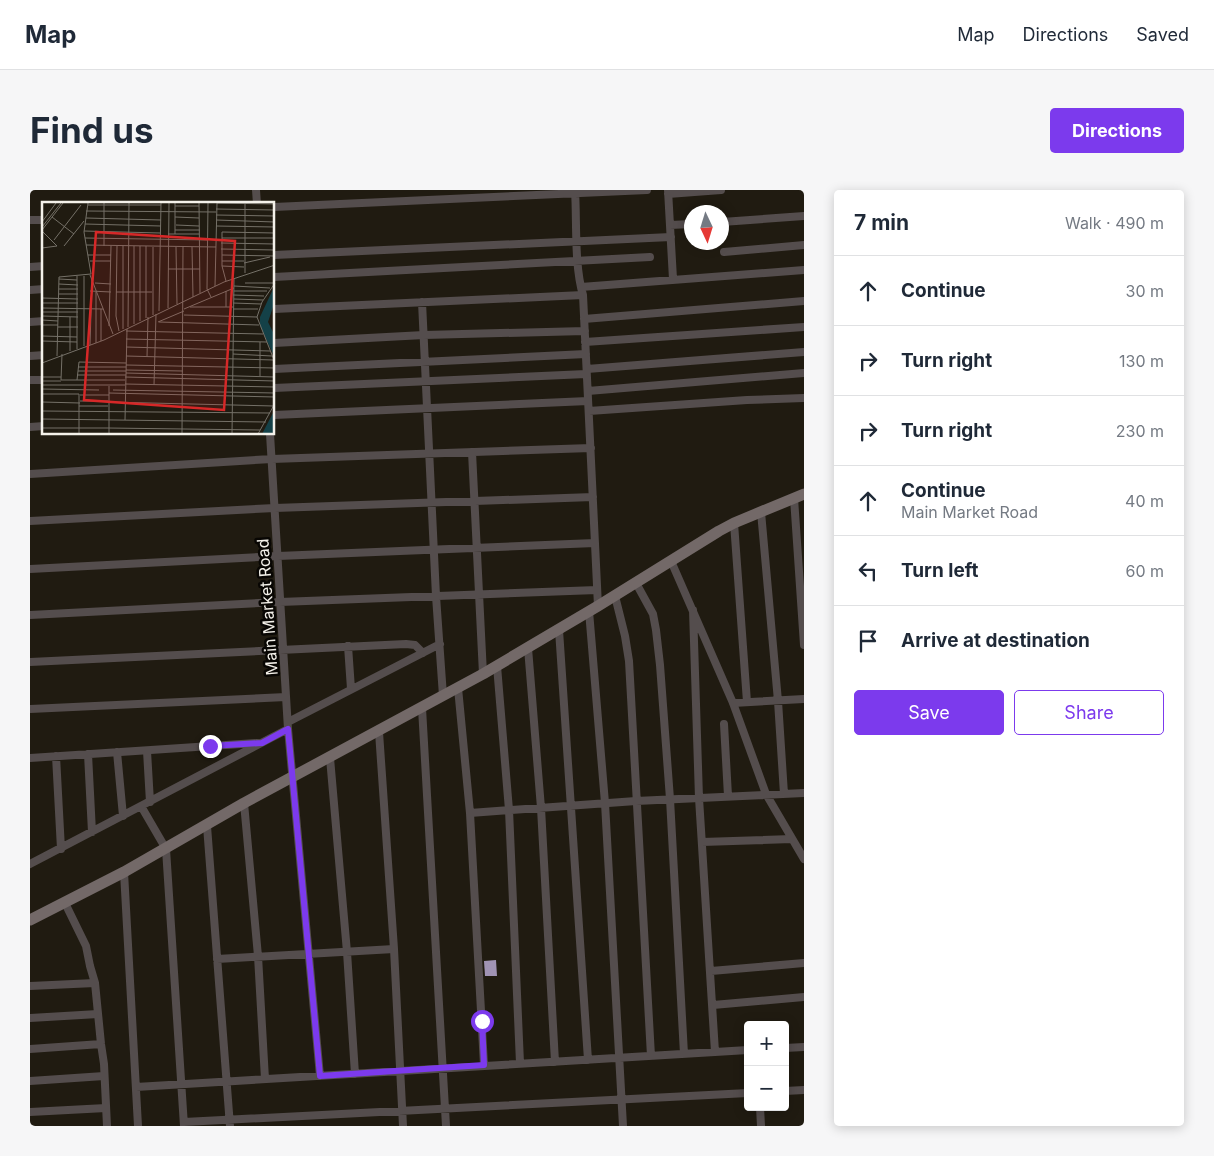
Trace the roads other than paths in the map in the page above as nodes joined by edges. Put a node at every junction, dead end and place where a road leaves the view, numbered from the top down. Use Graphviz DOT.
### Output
graph roads {
  1 [pos="647,190"];
  2 [pos="721,190"];
  3 [pos="575,191"];
  4 [pos="668,192"];
  5 [pos="275,207"];
  6 [pos="804,216"];
  7 [pos="729,221"];
  8 [pos="684,225"];
  9 [pos="670,226"];
  10 [pos="671,237"];
  11 [pos="577,241"];
  12 [pos="804,245"];
  13 [pos="724,252"];
  14 [pos="275,255"];
  15 [pos="650,257"];
  16 [pos="579,262"];
  17 [pos="804,270"];
  18 [pos="275,277"];
  19 [pos="673,279"];
  20 [pos="581,287"];
  21 [pos="583,295"];
  22 [pos="804,301"];
  23 [pos="422,302"];
  24 [pos="275,309"];
  25 [pos="584,319"];
  26 [pos="804,327"];
  27 [pos="585,331"];
  28 [pos="424,335"];
  29 [pos="585,342"];
  30 [pos="275,343"];
  31 [pos="804,352"];
  32 [pos="586,354"];
  33 [pos="425,362"];
  34 [pos="275,369"];
  35 [pos="586,372"];
  36 [pos="804,373"];
  37 [pos="426,380"];
  38 [pos="275,388"];
  39 [pos="588,391"];
  40 [pos="804,398"];
  41 [pos="588,401"];
  42 [pos="427,408"];
  43 [pos="589,411"];
  44 [pos="275,415"];
  45 [pos="270,435"];
  46 [pos="590,448"];
  47 [pos="472,452"];
  48 [pos="429,454"];
  49 [pos="272,460"];
  50 [pos="30,474"];
  51 [pos="799,496"];
  52 [pos="593,497"];
  53 [pos="475,501"];
  54 [pos="432,503"];
  55 [pos="275,508"];
  56 [pos="761,512"];
  57 [pos="30,522"];
  58 [pos="734,523"];
  59 [pos="595,543"];
  60 [pos="477,548"];
  61 [pos="434,550"];
  62 [pos="278,556"];
  63 [pos="671,561"];
  64 [pos="30,569"];
  65 [pos="636,583"];
  66 [pos="597,590"];
  67 [pos="479,594"];
  68 [pos="436,596"];
  69 [pos="615,596"];
  70 [pos="280,602"];
  71 [pos="594,609"];
  72 [pos="693,610"];
  73 [pos="30,615"];
  74 [pos="558,630"];
  75 [pos="440,644"];
  76 [pos="804,645"];
  77 [pos="348,646"];
  78 [pos="528,648"];
  79 [pos="283,649"];
  80 [pos="422,653"];
  81 [pos="30,662"];
  82 [pos="497,666"];
  83 [pos="483,674"];
  84 [pos="458,688"];
  85 [pos="351,689"];
  86 [pos="444,696"];
  87 [pos="286,697"];
  88 [pos="804,699"];
  89 [pos="778,701"];
  90 [pos="747,702"];
  91 [pos="732,703"];
  92 [pos="422,708"];
  93 [pos="30,709"];
  94 [pos="724,724"];
  95 [pos="288,726"];
  96 [pos="379,732"];
  97 [pos="262,743"];
  98 [pos="147,750"];
  99 [pos="117,752"];
  100 [pos="88,754"];
  101 [pos="56,756"];
  102 [pos="30,758"];
  103 [pos="330,758"];
  104 [pos="293,778"];
  105 [pos="804,793"];
  106 [pos="766,794"];
  107 [pos="784,794"];
  108 [pos="728,796"];
  109 [pos="699,798"];
  110 [pos="670,799"];
  111 [pos="636,801"];
  112 [pos="150,802"];
  113 [pos="244,803"];
  114 [pos="605,803"];
  115 [pos="141,806"];
  116 [pos="572,806"];
  117 [pos="540,808"];
  118 [pos="509,810"];
  119 [pos="470,813"];
  120 [pos="123,816"];
  121 [pos="207,826"];
  122 [pos="92,832"];
  123 [pos="792,839"];
  124 [pos="702,842"];
  125 [pos="61,849"];
  126 [pos="166,849"];
  127 [pos="804,860"];
  128 [pos="30,864"];
  129 [pos="124,872"];
  130 [pos="65,903"];
  131 [pos="30,920"];
  132 [pos="394,949"];
  133 [pos="347,952"];
  134 [pos="309,954"];
  135 [pos="258,956"];
  136 [pos="217,959"];
  137 [pos="804,963"];
  138 [pos="711,971"];
  139 [pos="95,983"];
  140 [pos="30,986"];
  141 [pos="804,997"];
  142 [pos="713,1004"];
  143 [pos="98,1014"];
  144 [pos="30,1018"];
  145 [pos="101,1044"];
  146 [pos="804,1047"];
  147 [pos="30,1048"];
  148 [pos="789,1048"];
  149 [pos="744,1050"];
  150 [pos="716,1052"];
  151 [pos="684,1054"];
  152 [pos="651,1056"];
  153 [pos="620,1058"];
  154 [pos="588,1060"];
  155 [pos="555,1062"];
  156 [pos="520,1063"];
  157 [pos="484,1065"];
  158 [pos="442,1068"];
  159 [pos="400,1071"];
  160 [pos="355,1074"];
  161 [pos="104,1076"];
  162 [pos="320,1076"];
  163 [pos="265,1079"];
  164 [pos="30,1081"];
  165 [pos="226,1081"];
  166 [pos="181,1084"];
  167 [pos="136,1087"];
  168 [pos="804,1090"];
  169 [pos="789,1091"];
  170 [pos="744,1093"];
  171 [pos="622,1099"];
  172 [pos="106,1108"];
  173 [pos="445,1108"];
  174 [pos="403,1111"];
  175 [pos="760,1111"];
  176 [pos="30,1112"];
  177 [pos="229,1123"];
  178 [pos="184,1124"];
  179 [pos="107,1126"];
  180 [pos="138,1126"];
  181 [pos="404,1126"];
  182 [pos="446,1126"];
  183 [pos="623,1126"];
  184 [pos="761,1126"];
  1 -- 3 [label="street"];
  2 -- 4 [label="street"];
  3 -- 5 [label="street"];
  3 -- 11 [label="street"];
  4 -- 9 [label="street"];
  6 -- 7 [label="street"];
  8 -- 9 [label="street"];
  9 -- 10 [label="street"];
  10 -- 11 [label="street"];
  10 -- 19 [label="street"];
  11 -- 14 [label="street"];
  11 -- 16 [label="street"];
  12 -- 13 [label="street"];
  15 -- 16 [label="street"];
  16 -- 18 [label="street"];
  16 -- 20 [label="street"];
  17 -- 19 [label="street"];
  19 -- 20 [label="street"];
  20 -- 21 [label="street"];
  21 -- 23 [label="street"];
  21 -- 25 [label="street"];
  22 -- 25 [label="street"];
  23 -- 24 [label="street"];
  23 -- 28 [label="street"];
  25 -- 27 [label="street"];
  26 -- 29 [label="street"];
  27 -- 28 [label="street"];
  27 -- 29 [label="street"];
  28 -- 30 [label="street"];
  28 -- 33 [label="street"];
  29 -- 32 [label="street"];
  31 -- 35 [label="street"];
  32 -- 33 [label="street"];
  32 -- 35 [label="street"];
  33 -- 34 [label="street"];
  33 -- 37 [label="street"];
  35 -- 37 [label="street"];
  35 -- 39 [label="street"];
  36 -- 39 [label="street"];
  37 -- 38 [label="street"];
  37 -- 42 [label="street"];
  39 -- 41 [label="street"];
  40 -- 43 [label="street"];
  41 -- 42 [label="street"];
  41 -- 43 [label="street"];
  42 -- 44 [label="street"];
  42 -- 48 [label="street"];
  43 -- 46 [label="street"];
  45 -- 49 [label="street, Main Market Road"];
  46 -- 47 [label="street"];
  46 -- 52 [label="street"];
  47 -- 48 [label="street"];
  47 -- 53 [label="street"];
  48 -- 49 [label="street"];
  48 -- 54 [label="street"];
  49 -- 50 [label="street"];
  49 -- 55 [label="street, Main Market Road"];
  51 -- 56 [label="street"];
  51 -- 76 [label="street"];
  52 -- 53 [label="street"];
  52 -- 59 [label="street"];
  53 -- 54 [label="street"];
  53 -- 60 [label="street"];
  54 -- 55 [label="street"];
  54 -- 61 [label="street"];
  55 -- 57 [label="street"];
  55 -- 62 [label="street, Main Market Road"];
  56 -- 58 [label="street"];
  56 -- 89 [label="street"];
  58 -- 63 [label="street"];
  58 -- 90 [label="street"];
  59 -- 60 [label="street"];
  59 -- 66 [label="street"];
  60 -- 61 [label="street"];
  60 -- 67 [label="street"];
  61 -- 62 [label="street"];
  61 -- 68 [label="street"];
  62 -- 64 [label="street"];
  62 -- 70 [label="street, Main Market Road"];
  63 -- 65 [label="street"];
  63 -- 72 [label="street"];
  65 -- 69 [label="street"];
  65 -- 110 [label="street"];
  66 -- 67 [label="street"];
  66 -- 71 [label="street"];
  67 -- 68 [label="street"];
  67 -- 83 [label="street"];
  68 -- 70 [label="street"];
  68 -- 75 [label="street"];
  69 -- 71 [label="street"];
  69 -- 111 [label="street"];
  70 -- 73 [label="street"];
  70 -- 79 [label="street, Main Market Road"];
  71 -- 74 [label="street"];
  71 -- 114 [label="street"];
  72 -- 91 [label="street"];
  72 -- 109 [label="street"];
  74 -- 78 [label="street"];
  74 -- 116 [label="street"];
  75 -- 80 [label="street"];
  75 -- 86 [label="street"];
  77 -- 79 [label="street"];
  77 -- 80 [label="street"];
  77 -- 85 [label="street"];
  78 -- 82 [label="street"];
  78 -- 117 [label="street"];
  79 -- 81 [label="street"];
  79 -- 87 [label="street, Main Market Road"];
  80 -- 85 [label="street"];
  82 -- 83 [label="street"];
  82 -- 118 [label="street"];
  83 -- 84 [label="street"];
  84 -- 86 [label="street"];
  84 -- 119 [label="street"];
  85 -- 95 [label="street"];
  86 -- 92 [label="street"];
  87 -- 93 [label="street"];
  87 -- 95 [label="street, Main Market Road"];
  88 -- 89 [label="street"];
  89 -- 90 [label="street"];
  89 -- 107 [label="street"];
  90 -- 91 [label="street"];
  91 -- 106 [label="street"];
  92 -- 96 [label="street"];
  92 -- 158 [label="street"];
  94 -- 108 [label="street"];
  95 -- 97 [label="street"];
  95 -- 104 [label="street, Main Market Road"];
  96 -- 103 [label="street"];
  96 -- 132 [label="street"];
  97 -- 98 [label="street"];
  97 -- 112 [label="street"];
  98 -- 99 [label="street"];
  98 -- 112 [label="street"];
  99 -- 100 [label="street"];
  99 -- 120 [label="street"];
  100 -- 101 [label="street"];
  100 -- 122 [label="street"];
  101 -- 102 [label="street"];
  101 -- 125 [label="street"];
  103 -- 104 [label="street"];
  103 -- 133 [label="street"];
  104 -- 113 [label="street"];
  104 -- 134 [label="street, Main Market Road"];
  105 -- 107 [label="street"];
  106 -- 107 [label="street"];
  106 -- 108 [label="street"];
  106 -- 123 [label="street"];
  108 -- 109 [label="street"];
  109 -- 110 [label="street"];
  109 -- 124 [label="street"];
  110 -- 111 [label="street"];
  110 -- 151 [label="street"];
  111 -- 114 [label="street"];
  111 -- 152 [label="street"];
  112 -- 115 [label="street"];
  113 -- 121 [label="street"];
  113 -- 135 [label="street"];
  114 -- 116 [label="street"];
  114 -- 153 [label="street"];
  115 -- 120 [label="street"];
  115 -- 126 [label="street"];
  116 -- 117 [label="street"];
  116 -- 154 [label="street"];
  117 -- 118 [label="street"];
  117 -- 155 [label="street"];
  118 -- 119 [label="street"];
  118 -- 156 [label="street"];
  119 -- 157 [label="street"];
  120 -- 122 [label="street"];
  121 -- 126 [label="street"];
  121 -- 136 [label="street"];
  122 -- 125 [label="street"];
  123 -- 124 [label="street"];
  123 -- 127 [label="street"];
  124 -- 138 [label="street"];
  125 -- 128 [label="street"];
  126 -- 129 [label="street"];
  126 -- 166 [label="street"];
  129 -- 130 [label="street"];
  129 -- 167 [label="street"];
  130 -- 131 [label="street"];
  130 -- 139 [label="street"];
  132 -- 133 [label="street"];
  132 -- 159 [label="street"];
  133 -- 134 [label="street"];
  133 -- 160 [label="street"];
  134 -- 135 [label="street"];
  134 -- 162 [label="street, Main Market Road"];
  135 -- 136 [label="street"];
  135 -- 163 [label="street"];
  136 -- 165 [label="street"];
  137 -- 138 [label="street"];
  138 -- 142 [label="street"];
  139 -- 140 [label="street"];
  139 -- 143 [label="street"];
  141 -- 142 [label="street"];
  142 -- 150 [label="street"];
  143 -- 144 [label="street"];
  143 -- 145 [label="street"];
  145 -- 147 [label="street"];
  145 -- 161 [label="street"];
  146 -- 148 [label="street"];
  149 -- 150 [label="street"];
  150 -- 151 [label="street"];
  151 -- 152 [label="street"];
  152 -- 153 [label="street"];
  153 -- 154 [label="street"];
  153 -- 171 [label="street"];
  154 -- 155 [label="street"];
  155 -- 156 [label="street"];
  156 -- 157 [label="street"];
  157 -- 158 [label="street"];
  158 -- 159 [label="street"];
  158 -- 173 [label="street"];
  159 -- 160 [label="street"];
  159 -- 174 [label="street"];
  160 -- 162 [label="street"];
  161 -- 164 [label="street"];
  161 -- 172 [label="street"];
  162 -- 163 [label="street"];
  163 -- 165 [label="street"];
  165 -- 166 [label="street"];
  165 -- 177 [label="street"];
  166 -- 167 [label="street"];
  166 -- 178 [label="street"];
  167 -- 180 [label="street"];
  168 -- 169 [label="street"];
  170 -- 171 [label="street"];
  171 -- 173 [label="street"];
  171 -- 183 [label="street"];
  172 -- 176 [label="street"];
  172 -- 179 [label="street"];
  173 -- 174 [label="street"];
  173 -- 182 [label="street"];
  174 -- 177 [label="street"];
  174 -- 181 [label="street"];
  175 -- 184 [label="street"];
  177 -- 178 [label="street"];
}
